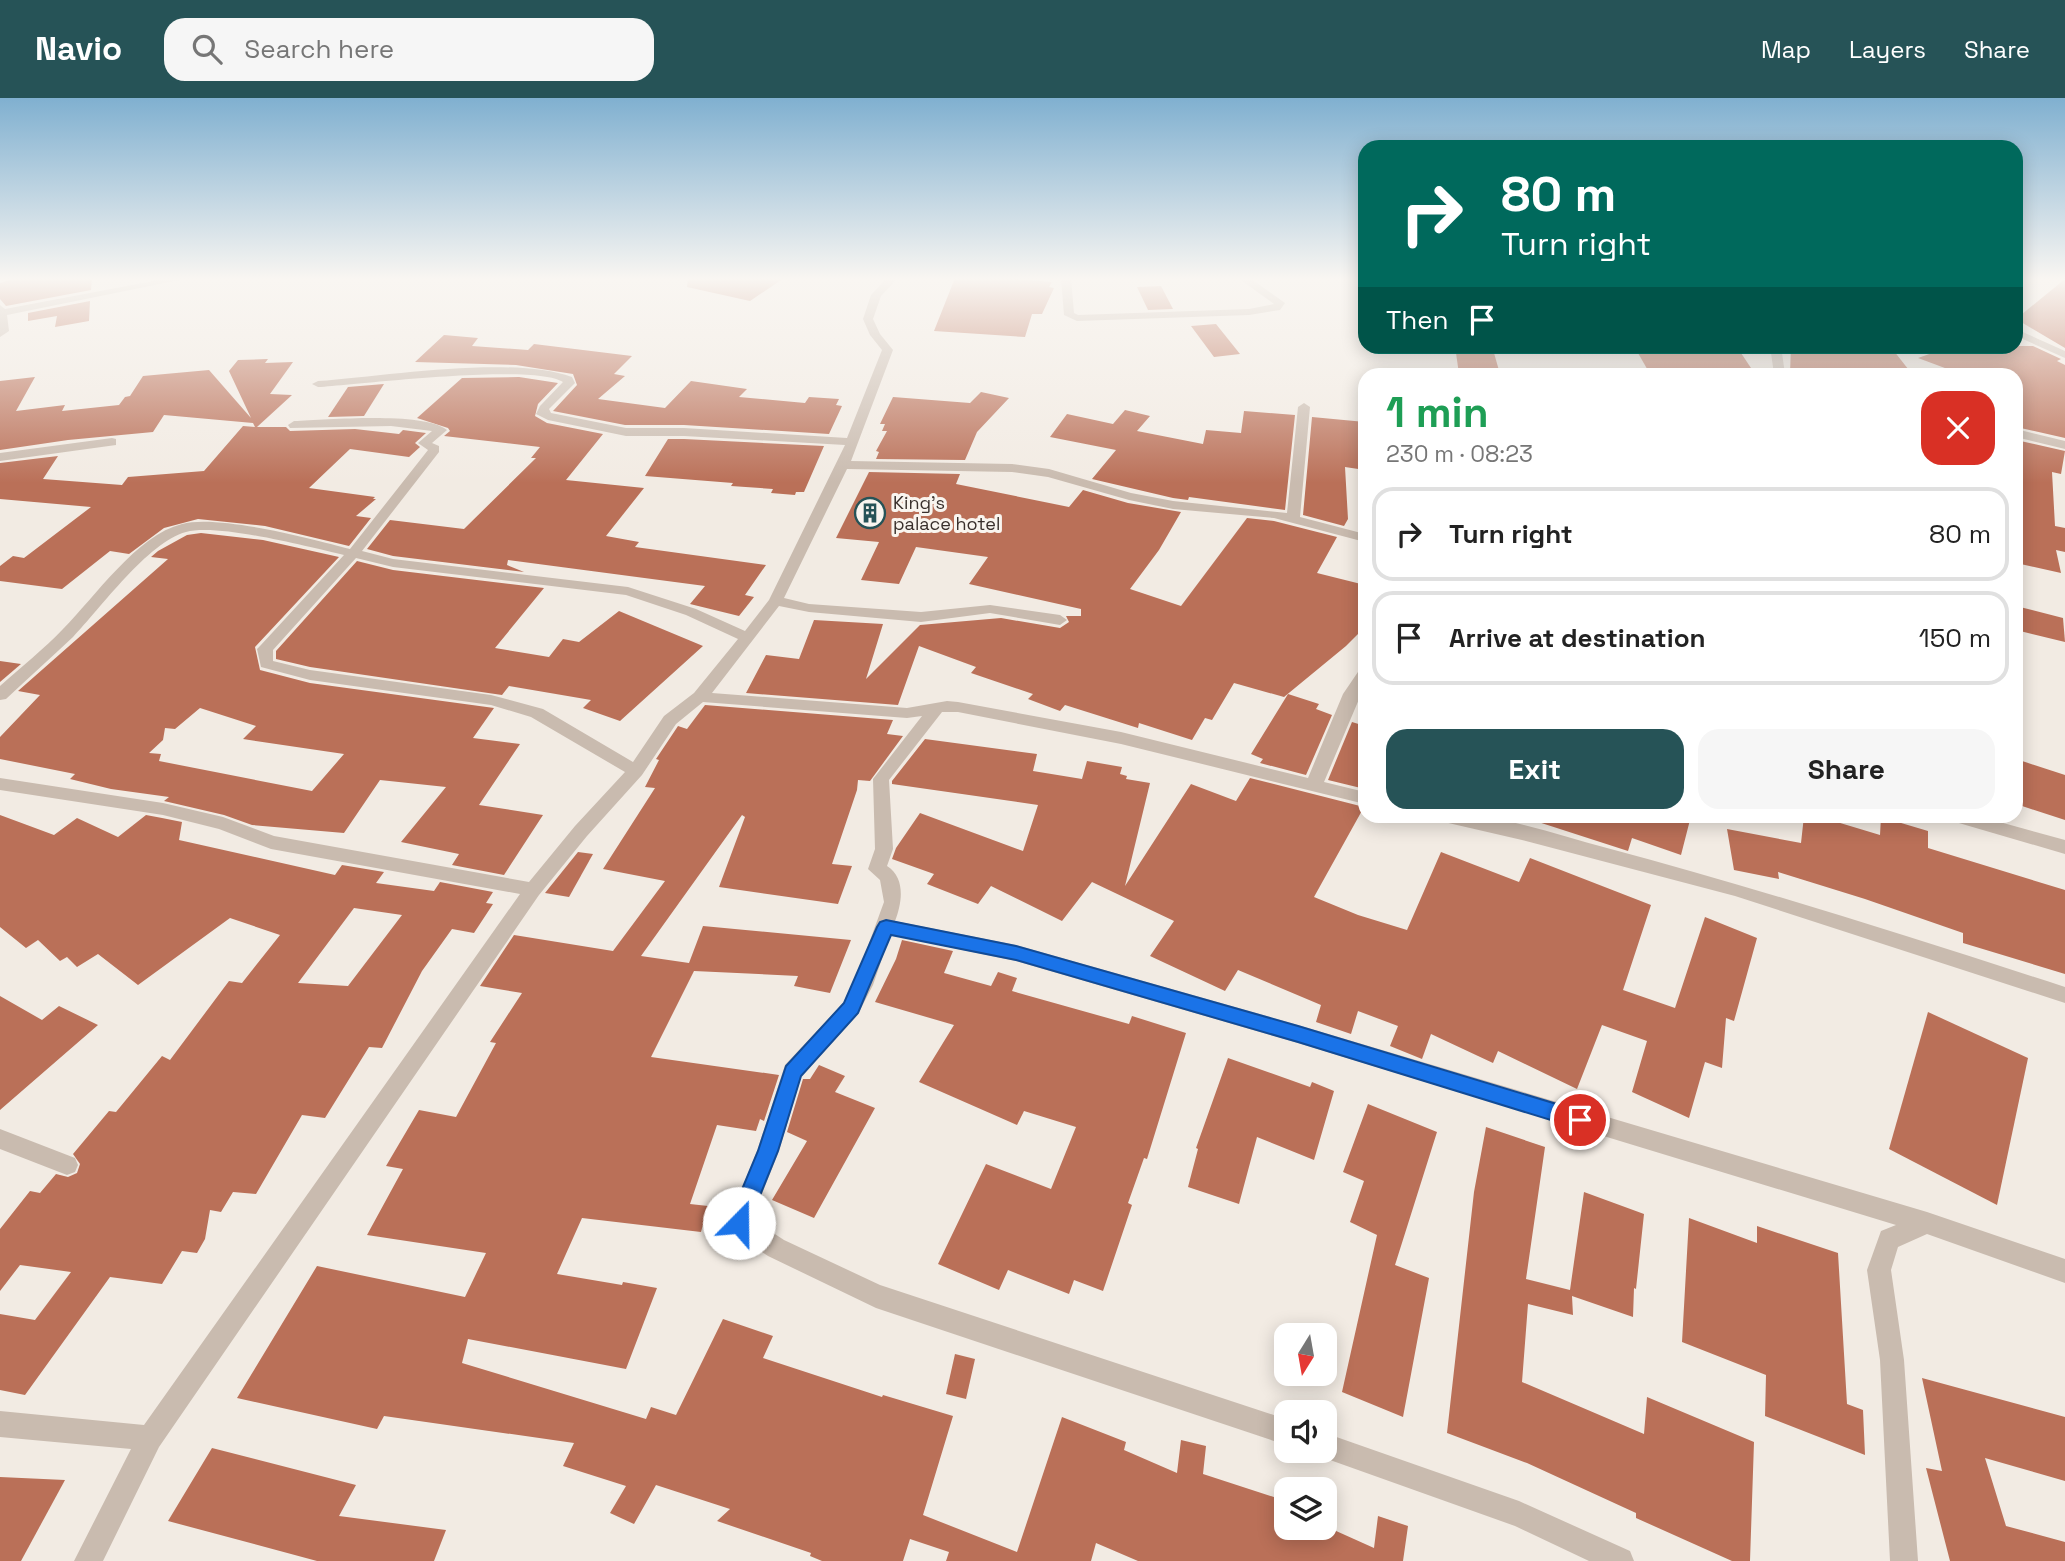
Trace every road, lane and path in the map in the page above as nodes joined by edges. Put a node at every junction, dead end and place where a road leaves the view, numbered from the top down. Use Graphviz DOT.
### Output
graph roads {
  1 [pos="885,346"];
  2 [pos="2046,346"];
  3 [pos="2065,355"];
  4 [pos="318,384"];
  5 [pos="1304,407"];
  6 [pos="294,425"];
  7 [pos="2023,435"];
  8 [pos="111,442"];
  9 [pos="851,442"];
  10 [pos="2065,445"];
  11 [pos="0,457"];
  12 [pos="844,465"];
  13 [pos="1293,519"];
  14 [pos="1358,536"];
  15 [pos="352,555"];
  16 [pos="776,601"];
  17 [pos="1060,620"];
  18 [pos="746,637"];
  19 [pos="1358,684"];
  20 [pos="0,695"];
  21 [pos="700,697"];
  22 [pos="937,708"];
  23 [pos="636,771"];
  24 [pos="0,784"];
  25 [pos="1313,786"];
  26 [pos="1358,796"];
  27 [pos="1476,823"];
  28 [pos="1982,823"];
  29 [pos="2065,847"];
  30 [pos="533,890"];
  31 [pos="886,927"];
  32 [pos="2065,995"];
  33 [pos="0,1139"];
  34 [pos="68,1165"];
  35 [pos="1927,1223"];
  36 [pos="2065,1271"];
  37 [pos="0,1424"];
  38 [pos="1274,1428"];
  39 [pos="150,1438"];
  40 [pos="1337,1450"];
  41 [pos="88,1561"];
  42 [pos="1620,1561"];
  43 [pos="1905,1561"];
  1 -- 9 [label="street"];
  2 -- 3 [label="street"];
  4 -- 9 [label="street"];
  5 -- 13 [label="street"];
  6 -- 15 [label="street"];
  7 -- 10 [label="street"];
  8 -- 11 [label="street"];
  9 -- 12 [label="street"];
  12 -- 13 [label="street"];
  12 -- 16 [label="street"];
  13 -- 14 [label="street"];
  15 -- 18 [label="street"];
  15 -- 20 [label="street"];
  15 -- 23 [label="street"];
  16 -- 17 [label="street"];
  16 -- 18 [label="street"];
  18 -- 21 [label="street"];
  19 -- 25 [label="street"];
  21 -- 22 [label="street"];
  21 -- 23 [label="street"];
  22 -- 25 [label="street"];
  22 -- 31 [label="street"];
  23 -- 30 [label="street"];
  24 -- 30 [label="street"];
  25 -- 26 [label="street"];
  27 -- 32 [label="street"];
  28 -- 29 [label="street"];
  30 -- 39 [label="street"];
  31 -- 35 [label="street"];
  31 -- 38 [label="street"];
  33 -- 34 [label="street"];
  35 -- 36 [label="street"];
  35 -- 43 [label="street"];
  37 -- 39 [label="street"];
  39 -- 41 [label="street"];
  40 -- 42 [label="street"];
}
